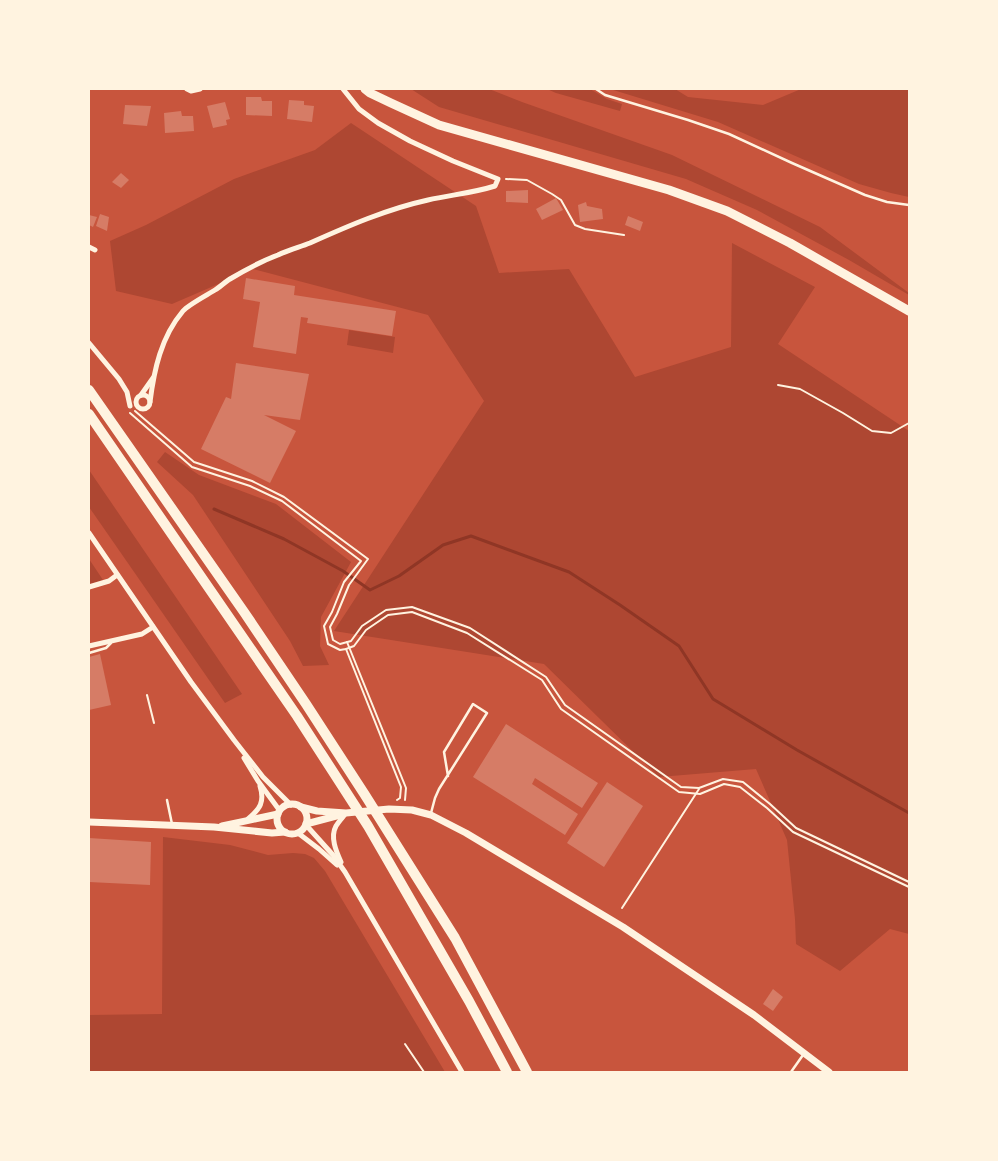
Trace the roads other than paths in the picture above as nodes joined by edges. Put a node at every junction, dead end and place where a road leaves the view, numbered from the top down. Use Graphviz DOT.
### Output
graph roads {
  1 [pos="187,89"];
  2 [pos="200,89"];
  3 [pos="343,89"];
  4 [pos="365,89"];
  5 [pos="376,89"];
  6 [pos="596,89"];
  7 [pos="391,103"];
  8 [pos="909,205"];
  9 [pos="89,247"];
  10 [pos="95,250"];
  11 [pos="909,311"];
  12 [pos="89,343"];
  13 [pos="153,378"];
  14 [pos="89,390"];
  15 [pos="140,395"];
  16 [pos="150,402"];
  17 [pos="136,404"];
  18 [pos="89,414"];
  19 [pos="89,534"];
  20 [pos="117,576"];
  21 [pos="89,587"];
  22 [pos="152,626"];
  23 [pos="114,640"];
  24 [pos="89,646"];
  25 [pos="89,653"];
  26 [pos="234,740"];
  27 [pos="448,776"];
  28 [pos="258,781"];
  29 [pos="167,800"];
  30 [pos="291,805"];
  31 [pos="301,807"];
  32 [pos="279,813"];
  33 [pos="346,813"];
  34 [pos="431,815"];
  35 [pos="247,820"];
  36 [pos="89,822"];
  37 [pos="306,824"];
  38 [pos="172,825"];
  39 [pos="214,827"];
  40 [pos="285,832"];
  41 [pos="298,833"];
  42 [pos="345,872"];
  43 [pos="804,1053"];
  44 [pos="462,1072"];
  45 [pos="507,1072"];
  46 [pos="527,1072"];
  47 [pos="791,1072"];
  48 [pos="829,1072"];
  1 -- 2 [label="street"];
  3 -- 13 [label="street"];
  4 -- 7 [label="highway"];
  5 -- 7 [label="highway"];
  6 -- 8 [label="lane"];
  7 -- 11 [label="highway"];
  9 -- 10 [label="street"];
  12 -- 17 [label="street"];
  13 -- 15 [label="street"];
  13 -- 16 [label="street"];
  14 -- 46 [label="highway"];
  15 -- 16 [label="street"];
  15 -- 17 [label="street"];
  16 -- 17 [label="street"];
  18 -- 45 [label="highway"];
  19 -- 20 [label="street"];
  20 -- 21 [label="street"];
  20 -- 22 [label="street"];
  22 -- 23 [label="street"];
  22 -- 26 [label="street"];
  23 -- 24 [label="street"];
  23 -- 25 [label="lane"];
  26 -- 28 [label="street"];
  26 -- 30 [label="street"];
  27 -- 27 [label="lane"];
  27 -- 34 [label="lane"];
  28 -- 32 [label="street"];
  28 -- 35 [label="street"];
  29 -- 38 [label="lane"];
  30 -- 31 [label="street"];
  30 -- 32 [label="street"];
  31 -- 33 [label="street"];
  31 -- 37 [label="street"];
  32 -- 35 [label="street"];
  32 -- 40 [label="street"];
  33 -- 34 [label="street"];
  33 -- 37 [label="street"];
  33 -- 42 [label="street"];
  34 -- 43 [label="street"];
  35 -- 39 [label="street"];
  36 -- 38 [label="street"];
  37 -- 41 [label="street"];
  37 -- 42 [label="street"];
  38 -- 39 [label="street"];
  39 -- 40 [label="street"];
  40 -- 41 [label="street"];
  41 -- 42 [label="street"];
  42 -- 44 [label="street"];
  43 -- 47 [label="lane"];
  43 -- 48 [label="street"];
}
